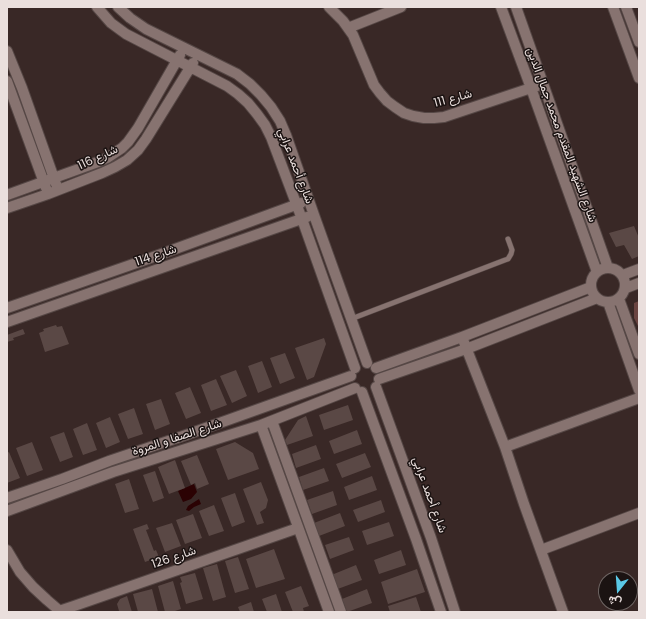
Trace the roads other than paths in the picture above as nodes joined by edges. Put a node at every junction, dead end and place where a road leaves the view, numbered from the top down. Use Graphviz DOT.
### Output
graph roads {
  1 [pos="97,7"];
  2 [pos="118,7"];
  3 [pos="329,7"];
  4 [pos="401,7"];
  5 [pos="501,7"];
  6 [pos="516,7"];
  7 [pos="613,7"];
  8 [pos="626,7"];
  9 [pos="348,28"];
  10 [pos="639,42"];
  11 [pos="184,48"];
  12 [pos="7,51"];
  13 [pos="198,55"];
  14 [pos="178,60"];
  15 [pos="191,67"];
  16 [pos="639,78"];
  17 [pos="7,81"];
  18 [pos="543,84"];
  19 [pos="531,88"];
  20 [pos="11,103"];
  21 [pos="54,178"];
  22 [pos="43,182"];
  23 [pos="58,190"];
  24 [pos="48,194"];
  25 [pos="7,196"];
  26 [pos="308,200"];
  27 [pos="296,204"];
  28 [pos="7,208"];
  29 [pos="314,215"];
  30 [pos="302,219"];
  31 [pos="508,239"];
  32 [pos="145,260"];
  33 [pos="608,268"];
  34 [pos="639,269"];
  35 [pos="150,272"];
  36 [pos="597,272"];
  37 [pos="623,275"];
  38 [pos="639,283"];
  39 [pos="591,287"];
  40 [pos="626,288"];
  41 [pos="597,298"];
  42 [pos="619,299"];
  43 [pos="608,302"];
  44 [pos="7,308"];
  45 [pos="351,318"];
  46 [pos="7,322"];
  47 [pos="462,337"];
  48 [pos="466,349"];
  49 [pos="639,354"];
  50 [pos="371,366"];
  51 [pos="353,372"];
  52 [pos="377,383"];
  53 [pos="359,390"];
  54 [pos="639,390"];
  55 [pos="639,398"];
  56 [pos="272,421"];
  57 [pos="261,424"];
  58 [pos="505,447"];
  59 [pos="109,461"];
  60 [pos="113,472"];
  61 [pos="7,498"];
  62 [pos="7,511"];
  63 [pos="639,513"];
  64 [pos="298,528"];
  65 [pos="7,550"];
  66 [pos="541,550"];
  67 [pos="60,611"];
  68 [pos="329,612"];
  69 [pos="341,612"];
  70 [pos="441,612"];
  71 [pos="455,612"];
  72 [pos="563,612"];
  1 -- 14 [label="street, شارع أحمد عرابي"];
  2 -- 11 [label="street, شارع أحمد عرابي"];
  3 -- 9 [label="street, شارع 111"];
  4 -- 9 [label="street"];
  5 -- 19 [label="street, شارع الشهيد المقدم محمد جمال الدين"];
  6 -- 18 [label="street, شارع الشهيد المقدم محمد جمال الدين"];
  7 -- 16 [label="street"];
  8 -- 10 [label="street"];
  9 -- 19 [label="street, شارع 111"];
  11 -- 13 [label="street, شارع أحمد عرابي"];
  11 -- 14 [label="street, شارع 116"];
  12 -- 21 [label="street"];
  13 -- 15 [label="street, شارع 116"];
  13 -- 26 [label="street, شارع أحمد عرابي"];
  14 -- 15 [label="street, شارع أحمد عرابي"];
  14 -- 21 [label="street, شارع 116"];
  15 -- 23 [label="street, شارع 116"];
  15 -- 27 [label="street, شارع أحمد عرابي"];
  17 -- 20 [label="street"];
  18 -- 19 [label="street, شارع 111"];
  18 -- 33 [label="street, شارع الشهيد المقدم محمد جمال الدين"];
  19 -- 36 [label="street, شارع الشهيد المقدم محمد جمال الدين"];
  20 -- 22 [label="street"];
  21 -- 22 [label="street, شارع 116"];
  21 -- 23 [label="street"];
  22 -- 24 [label="street"];
  22 -- 25 [label="street, شارع 116"];
  23 -- 24 [label="street, شارع 116"];
  24 -- 28 [label="street, شارع 116"];
  26 -- 27 [label="street, شارع 114"];
  26 -- 29 [label="street, شارع أحمد عرابي"];
  27 -- 30 [label="street, شارع أحمد عرابي"];
  27 -- 32 [label="street, شارع 114"];
  29 -- 30 [label="street, شارع 114"];
  29 -- 45 [label="street, شارع أحمد عرابي"];
  30 -- 35 [label="street, شارع 114"];
  30 -- 51 [label="street, شارع أحمد عرابي"];
  31 -- 45 [label="lane"];
  32 -- 35 [label="street"];
  32 -- 44 [label="street, شارع 114"];
  33 -- 36 [label="street"];
  33 -- 37 [label="street"];
  34 -- 37 [label="street"];
  35 -- 46 [label="street, شارع 114"];
  36 -- 39 [label="street"];
  37 -- 40 [label="street"];
  38 -- 40 [label="street"];
  39 -- 41 [label="street"];
  39 -- 47 [label="street"];
  40 -- 42 [label="street"];
  41 -- 43 [label="street"];
  41 -- 48 [label="street"];
  42 -- 43 [label="street"];
  42 -- 49 [label="street"];
  43 -- 54 [label="street"];
  45 -- 50 [label="street, شارع أحمد عرابي"];
  47 -- 48 [label="street"];
  47 -- 50 [label="street"];
  48 -- 52 [label="street"];
  48 -- 58 [label="street"];
  50 -- 51 [label="street"];
  50 -- 52 [label="street"];
  51 -- 53 [label="street"];
  51 -- 59 [label="street, شارع الصفا و المروة"];
  52 -- 53 [label="street"];
  52 -- 71 [label="street, شارع أحمد عرابي"];
  53 -- 56 [label="street, شارع الصفا و المروة"];
  53 -- 70 [label="street"];
  55 -- 58 [label="street"];
  56 -- 57 [label="street, شارع الصفا و المروة"];
  56 -- 69 [label="street"];
  57 -- 60 [label="street, شارع الصفا و المروة"];
  57 -- 64 [label="street"];
  58 -- 66 [label="street"];
  59 -- 60 [label="street"];
  59 -- 61 [label="street, شارع الصفا و المروة"];
  60 -- 62 [label="street, شارع الصفا و المروة"];
  63 -- 66 [label="street"];
  64 -- 67 [label="street, شارع 126"];
  64 -- 68 [label="street"];
  65 -- 67 [label="street"];
  66 -- 72 [label="street"];
}
